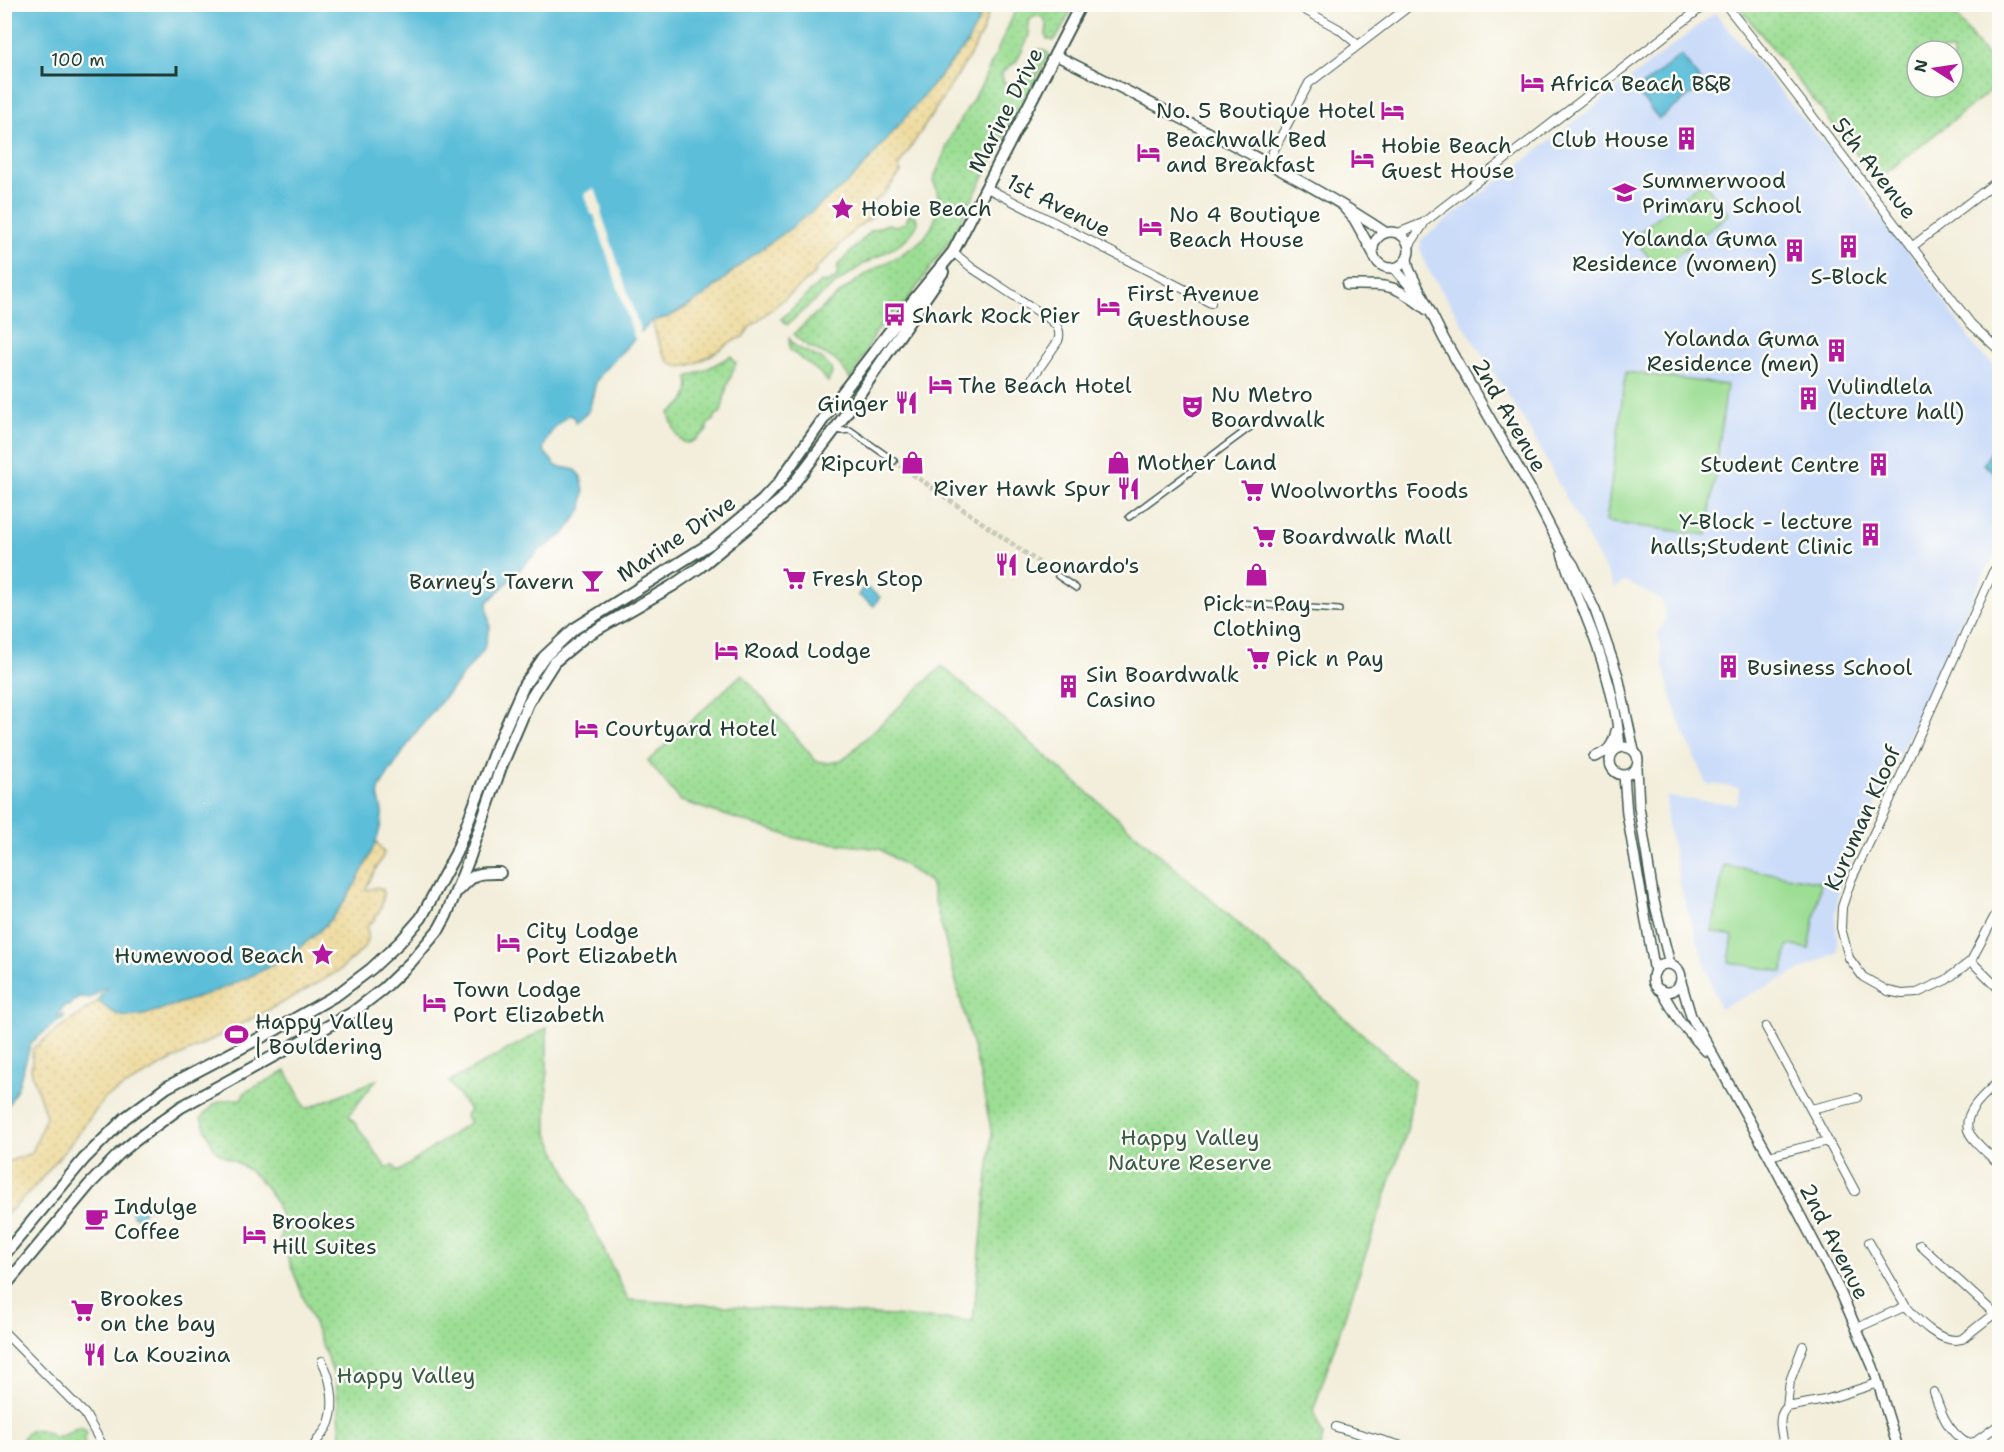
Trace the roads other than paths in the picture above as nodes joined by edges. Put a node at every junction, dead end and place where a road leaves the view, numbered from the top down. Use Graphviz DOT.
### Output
graph roads {
  1 [pos="1081,4"];
  2 [pos="1294,4"];
  3 [pos="1412,4"];
  4 [pos="1706,4"];
  5 [pos="1725,4"];
  6 [pos="1358,45"];
  7 [pos="1055,56"];
  8 [pos="1268,163"];
  9 [pos="2000,179"];
  10 [pos="987,188"];
  11 [pos="1340,202"];
  12 [pos="1423,223"];
  13 [pos="1385,232"];
  14 [pos="1398,232"];
  15 [pos="1409,246"];
  16 [pos="1912,246"];
  17 [pos="953,252"];
  18 [pos="1374,254"];
  19 [pos="1407,259"];
  20 [pos="945,264"];
  21 [pos="1394,268"];
  22 [pos="1347,285"];
  23 [pos="1211,303"];
  24 [pos="1427,307"];
  25 [pos="2000,351"];
  26 [pos="1029,383"];
  27 [pos="1252,426"];
  28 [pos="836,428"];
  29 [pos="894,461"];
  30 [pos="1129,517"];
  31 [pos="1561,548"];
  32 [pos="2000,562"];
  33 [pos="1058,576"];
  34 [pos="1076,588"];
  35 [pos="1239,603"];
  36 [pos="1339,610"];
  37 [pos="1601,626"];
  38 [pos="1592,631"];
  39 [pos="1613,706"];
  40 [pos="1620,748"];
  41 [pos="1634,752"];
  42 [pos="1594,757"];
  43 [pos="1636,768"];
  44 [pos="1624,775"];
  45 [pos="500,873"];
  46 [pos="455,895"];
  47 [pos="2000,906"];
  48 [pos="1971,961"];
  49 [pos="1670,964"];
  50 [pos="1655,972"];
  51 [pos="1681,982"];
  52 [pos="1660,990"];
  53 [pos="2000,990"];
  54 [pos="1766,1027"];
  55 [pos="1715,1062"];
  56 [pos="2000,1080"];
  57 [pos="1857,1098"];
  58 [pos="1811,1110"];
  59 [pos="1828,1141"];
  60 [pos="1769,1156"];
  61 [pos="2000,1165"];
  62 [pos="1855,1191"];
  63 [pos="1869,1242"];
  64 [pos="1920,1245"];
  65 [pos="4,1255"];
  66 [pos="4,1287"];
  67 [pos="1906,1306"];
  68 [pos="1997,1311"];
  69 [pos="1857,1328"];
  70 [pos="4,1332"];
  71 [pos="1803,1346"];
  72 [pos="322,1361"];
  73 [pos="1878,1383"];
  74 [pos="1934,1392"];
  75 [pos="1787,1407"];
  76 [pos="2000,1424"];
  77 [pos="1336,1427"];
  78 [pos="1783,1440"];
  79 [pos="104,1448"];
  80 [pos="313,1448"];
  81 [pos="1409,1448"];
  82 [pos="1898,1448"];
  1 -- 7 [label="main road, Marine Drive"];
  2 -- 6 [label="street"];
  3 -- 6 [label="street"];
  4 -- 12 [label="street"];
  5 -- 16 [label="street, 5th Avenue"];
  6 -- 8 [label="street"];
  7 -- 8 [label="street"];
  7 -- 10 [label="main road, Marine Drive"];
  8 -- 11 [label="street"];
  9 -- 16 [label="street"];
  10 -- 17 [label="main road, Marine Drive"];
  10 -- 23 [label="street, 1st Avenue"];
  11 -- 13 [label="street"];
  11 -- 18 [label="street"];
  12 -- 14 [label="street"];
  12 -- 15 [label="street"];
  13 -- 14 [label="street"];
  13 -- 18 [label="street"];
  14 -- 15 [label="street"];
  15 -- 19 [label="street"];
  16 -- 25 [label="street, 5th Avenue"];
  17 -- 20 [label="main road, Marine Drive"];
  17 -- 26 [label="street"];
  18 -- 21 [label="street"];
  19 -- 21 [label="street"];
  19 -- 24 [label="street, 2nd Avenue"];
  20 -- 28 [label="main road, Marine Drive"];
  20 -- 65 [label="main road, Marine Drive"];
  21 -- 24 [label="street, 2nd Avenue"];
  22 -- 24 [label="street"];
  24 -- 31 [label="street, 2nd Avenue"];
  27 -- 30 [label="street"];
  28 -- 29 [label="street"];
  28 -- 46 [label="main road, Marine Drive"];
  31 -- 37 [label="street, 2nd Avenue"];
  31 -- 38 [label="street, 2nd Avenue"];
  32 -- 48 [label="street, Kuruman Kloof"];
  33 -- 34 [label="street"];
  35 -- 36 [label="street"];
  37 -- 38 [label="street"];
  37 -- 41 [label="street, 2nd Avenue"];
  38 -- 39 [label="street, 2nd Avenue"];
  39 -- 40 [label="street, 2nd Avenue"];
  39 -- 42 [label="street"];
  40 -- 41 [label="street"];
  40 -- 44 [label="street, 2nd Avenue"];
  41 -- 43 [label="street, 2nd Avenue"];
  43 -- 44 [label="street"];
  43 -- 49 [label="street, 2nd Avenue"];
  44 -- 50 [label="street, 2nd Avenue"];
  45 -- 46 [label="main road"];
  46 -- 66 [label="main road, Marine Drive"];
  47 -- 48 [label="street"];
  48 -- 53 [label="street"];
  49 -- 50 [label="street"];
  49 -- 51 [label="street, 2nd Avenue"];
  50 -- 52 [label="street, 2nd Avenue"];
  51 -- 52 [label="street"];
  51 -- 55 [label="street, 2nd Avenue"];
  52 -- 55 [label="street, 2nd Avenue"];
  54 -- 58 [label="street"];
  55 -- 60 [label="street, 2nd Avenue"];
  56 -- 61 [label="street"];
  57 -- 58 [label="street"];
  58 -- 59 [label="street"];
  59 -- 60 [label="street"];
  59 -- 62 [label="street"];
  60 -- 69 [label="street, 2nd Avenue"];
  63 -- 67 [label="street"];
  64 -- 68 [label="street"];
  67 -- 68 [label="street"];
  67 -- 69 [label="street"];
  69 -- 73 [label="street, 2nd Avenue"];
  70 -- 79 [label="street"];
  71 -- 75 [label="street"];
  72 -- 80 [label="street"];
  73 -- 75 [label="street"];
  73 -- 82 [label="street, 2nd Avenue"];
  74 -- 76 [label="street"];
  75 -- 78 [label="street"];
  77 -- 81 [label="street"];
}
